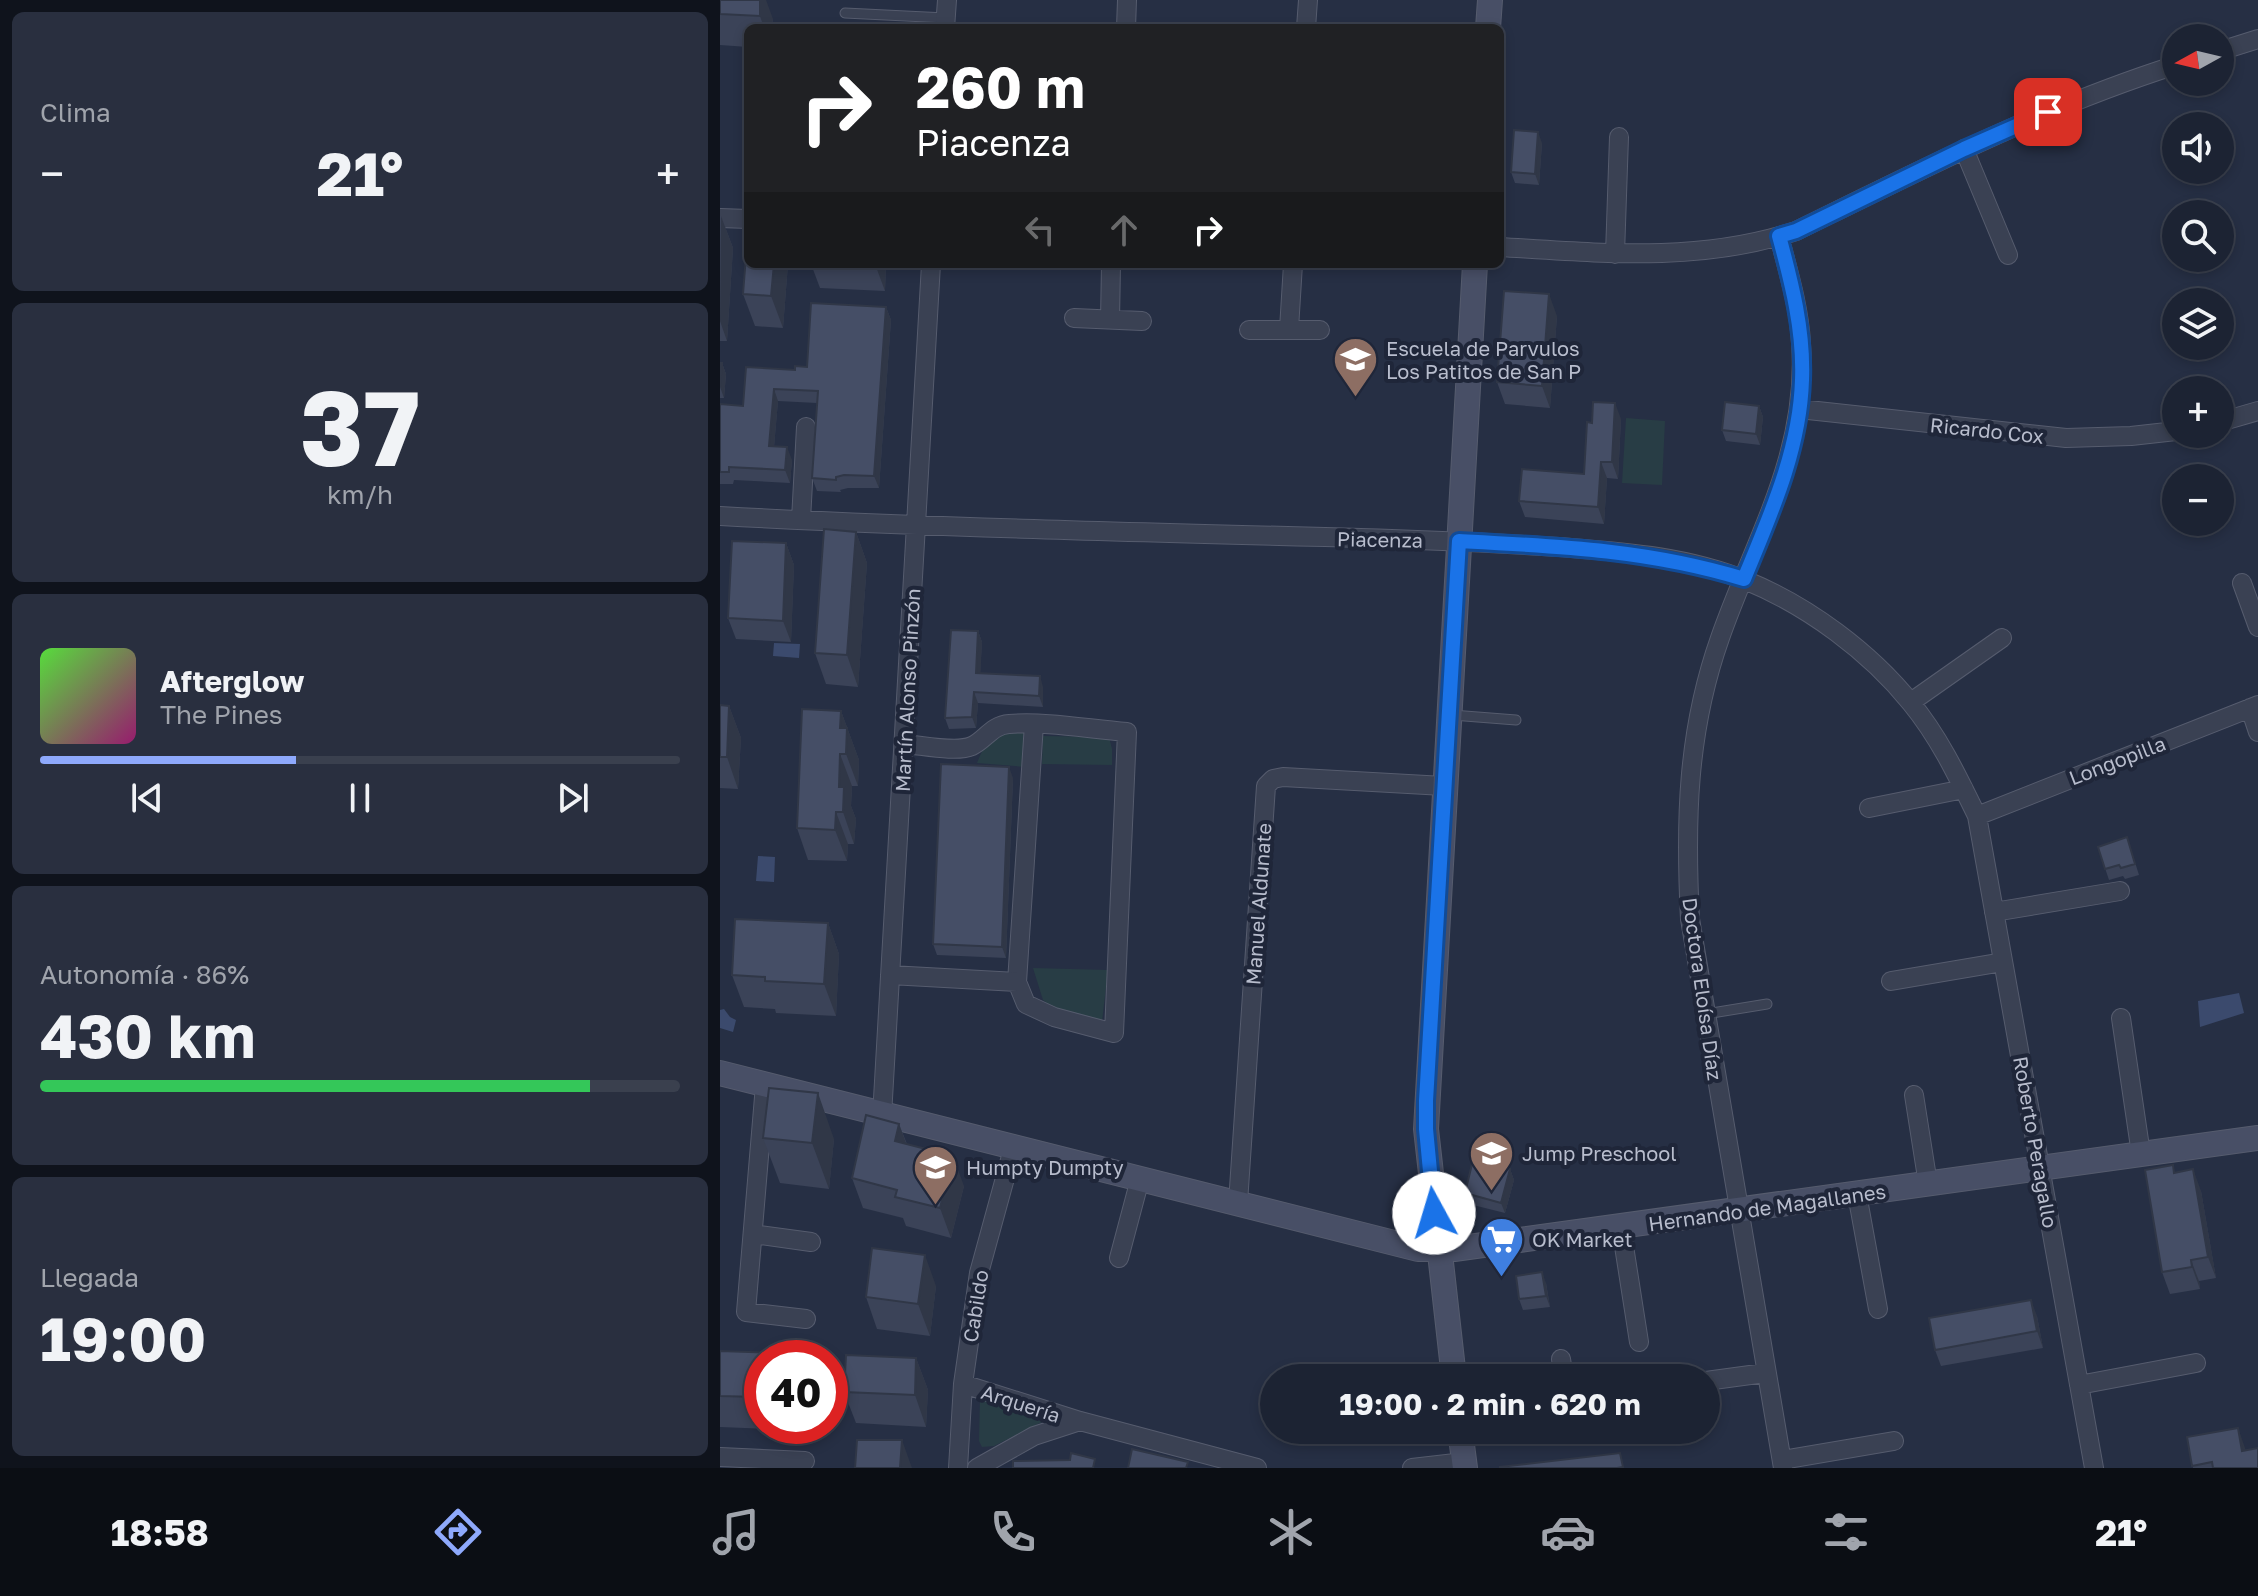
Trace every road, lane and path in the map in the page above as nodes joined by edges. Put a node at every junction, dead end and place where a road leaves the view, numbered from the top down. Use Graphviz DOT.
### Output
graph roads {
  1 [pos="1127,0"];
  2 [pos="1308,0"];
  3 [pos="1490,0"];
  4 [pos="845,13"];
  5 [pos="946,15"];
  6 [pos="1126,24"];
  7 [pos="1306,24"];
  8 [pos="1488,24"];
  9 [pos="2258,39"];
  10 [pos="2234,47"];
  11 [pos="2162,69"];
  12 [pos="1619,137"];
  13 [pos="1964,149"];
  14 [pos="720,218"];
  15 [pos="744,219"];
  16 [pos="1779,236"];
  17 [pos="1504,247"];
  18 [pos="1615,254"];
  19 [pos="2008,255"];
  20 [pos="931,268"];
  21 [pos="1111,268"];
  22 [pos="1293,268"];
  23 [pos="1475,268"];
  24 [pos="1074,318"];
  25 [pos="1110,320"];
  26 [pos="1142,321"];
  27 [pos="1289,329"];
  28 [pos="1249,330"];
  29 [pos="1320,330"];
  30 [pos="1799,409"];
  31 [pos="2258,411"];
  32 [pos="2234,418"];
  33 [pos="806,427"];
  34 [pos="2162,433"];
  35 [pos="720,516"];
  36 [pos="801,520"];
  37 [pos="916,527"];
  38 [pos="1459,541"];
  39 [pos="1744,579"];
  40 [pos="2242,583"];
  41 [pos="2258,627"];
  42 [pos="2002,638"];
  43 [pos="1911,702"];
  44 [pos="2254,707"];
  45 [pos="1448,715"];
  46 [pos="1516,720"];
  47 [pos="1034,724"];
  48 [pos="2258,732"];
  49 [pos="904,744"];
  50 [pos="1444,786"];
  51 [pos="1964,789"];
  52 [pos="1869,808"];
  53 [pos="1977,816"];
  54 [pos="2120,891"];
  55 [pos="1994,912"];
  56 [pos="2003,962"];
  57 [pos="890,975"];
  58 [pos="1891,981"];
  59 [pos="1017,982"];
  60 [pos="1767,1004"];
  61 [pos="1706,1014"];
  62 [pos="2121,1018"];
  63 [pos="720,1073"];
  64 [pos="765,1085"];
  65 [pos="1914,1095"];
  66 [pos="882,1116"];
  67 [pos="2258,1138"];
  68 [pos="1013,1149"];
  69 [pos="2141,1154"];
  70 [pos="2040,1168"];
  71 [pos="1140,1179"];
  72 [pos="1928,1184"];
  73 [pos="1857,1194"];
  74 [pos="1238,1203"];
  75 [pos="1738,1210"];
  76 [pos="1621,1227"];
  77 [pos="753,1234"];
  78 [pos="811,1242"];
  79 [pos="1438,1249"];
  80 [pos="1119,1258"];
  81 [pos="1878,1309"];
  82 [pos="806,1319"];
  83 [pos="1639,1342"];
  84 [pos="1561,1359"];
  85 [pos="2196,1363"];
  86 [pos="1452,1364"];
  87 [pos="1562,1364"];
  88 [pos="1765,1373"];
  89 [pos="1720,1379"];
  90 [pos="963,1384"];
  91 [pos="2079,1385"];
  92 [pos="1080,1421"];
  93 [pos="1894,1441"];
  94 [pos="1462,1444"];
  95 [pos="720,1457"];
  96 [pos="805,1461"];
  97 [pos="1782,1464"];
  98 [pos="1465,1465"];
  99 [pos="1236,1466"];
  100 [pos="958,1468"];
  101 [pos="977,1468"];
  102 [pos="1257,1468"];
  103 [pos="1412,1468"];
  104 [pos="2094,1468"];
  1 -- 6 [label="street"];
  2 -- 7 [label="street"];
  3 -- 8 [label="main road"];
  4 -- 5 [label="lane"];
  9 -- 10 [label="street"];
  11 -- 13 [label="street"];
  12 -- 18 [label="street"];
  13 -- 16 [label="street"];
  13 -- 19 [label="street"];
  14 -- 15 [label="street"];
  16 -- 18 [label="street"];
  16 -- 30 [label="street, Doctora Eloísa Díaz"];
  17 -- 18 [label="street"];
  20 -- 37 [label="street, Martín Alonso Pinzón"];
  21 -- 25 [label="street"];
  22 -- 27 [label="street"];
  23 -- 38 [label="main road"];
  24 -- 25 [label="street"];
  25 -- 26 [label="street"];
  27 -- 28 [label="street"];
  27 -- 29 [label="street"];
  30 -- 34 [label="street, Ricardo Cox"];
  30 -- 39 [label="street, Doctora Eloísa Díaz"];
  31 -- 32 [label="street"];
  33 -- 36 [label="street"];
  35 -- 36 [label="street, Piacenza"];
  36 -- 37 [label="street, Piacenza"];
  37 -- 38 [label="street, Piacenza"];
  37 -- 49 [label="street, Martín Alonso Pinzón"];
  38 -- 39 [label="street, Piacenza"];
  38 -- 45 [label="main road"];
  39 -- 43 [label="street, Piacenza"];
  39 -- 61 [label="street, Doctora Eloísa Díaz"];
  40 -- 41 [label="street"];
  42 -- 43 [label="street"];
  43 -- 51 [label="street, Piacenza"];
  44 -- 48 [label="street"];
  44 -- 53 [label="street, Longopilla"];
  45 -- 46 [label="lane"];
  45 -- 50 [label="main road"];
  47 -- 49 [label="street"];
  47 -- 59 [label="street"];
  47 -- 59 [label="street"];
  49 -- 57 [label="street, Martín Alonso Pinzón"];
  50 -- 74 [label="street, Manuel Aldunate"];
  50 -- 79 [label="main road"];
  51 -- 52 [label="street"];
  51 -- 53 [label="street, Piacenza"];
  53 -- 55 [label="street, Roberto Peragallo"];
  54 -- 55 [label="street"];
  55 -- 56 [label="street, Roberto Peragallo"];
  56 -- 58 [label="street"];
  56 -- 70 [label="street, Roberto Peragallo"];
  57 -- 59 [label="street"];
  57 -- 66 [label="street, Martín Alonso Pinzón"];
  60 -- 61 [label="lane"];
  61 -- 75 [label="street, Doctora Eloísa Díaz"];
  62 -- 69 [label="street"];
  63 -- 64 [label="main road, Hernando de Magallanes"];
  64 -- 66 [label="main road, Hernando de Magallanes"];
  64 -- 77 [label="street"];
  65 -- 72 [label="street"];
  66 -- 68 [label="main road, Hernando de Magallanes"];
  67 -- 69 [label="main road, Hernando de Magallanes"];
  68 -- 71 [label="main road, Hernando de Magallanes"];
  68 -- 90 [label="street, Cabildo"];
  69 -- 70 [label="main road, Hernando de Magallanes"];
  70 -- 72 [label="main road, Hernando de Magallanes"];
  70 -- 91 [label="street, Roberto Peragallo"];
  71 -- 74 [label="main road, Hernando de Magallanes"];
  71 -- 80 [label="street"];
  72 -- 73 [label="main road, Hernando de Magallanes"];
  73 -- 75 [label="main road, Hernando de Magallanes"];
  73 -- 81 [label="street"];
  74 -- 79 [label="main road, Hernando de Magallanes"];
  75 -- 76 [label="main road, Hernando de Magallanes"];
  75 -- 88 [label="street, Doctora Eloísa Díaz"];
  76 -- 79 [label="main road, Hernando de Magallanes"];
  76 -- 83 [label="street"];
  77 -- 78 [label="street"];
  77 -- 82 [label="street"];
  79 -- 86 [label="main road"];
  84 -- 87 [label="street"];
  85 -- 91 [label="street"];
  88 -- 89 [label="street"];
  88 -- 97 [label="street, Doctora Eloísa Díaz"];
  90 -- 92 [label="street, Arquería"];
  90 -- 100 [label="street, Cabildo"];
  91 -- 104 [label="street, Roberto Peragallo"];
  92 -- 99 [label="street, Arquería"];
  92 -- 101 [label="street, Arquería"];
  93 -- 97 [label="street"];
  94 -- 98 [label="main road"];
  95 -- 96 [label="street"];
  98 -- 103 [label="street"];
  99 -- 102 [label="street, Arquería"];
}
